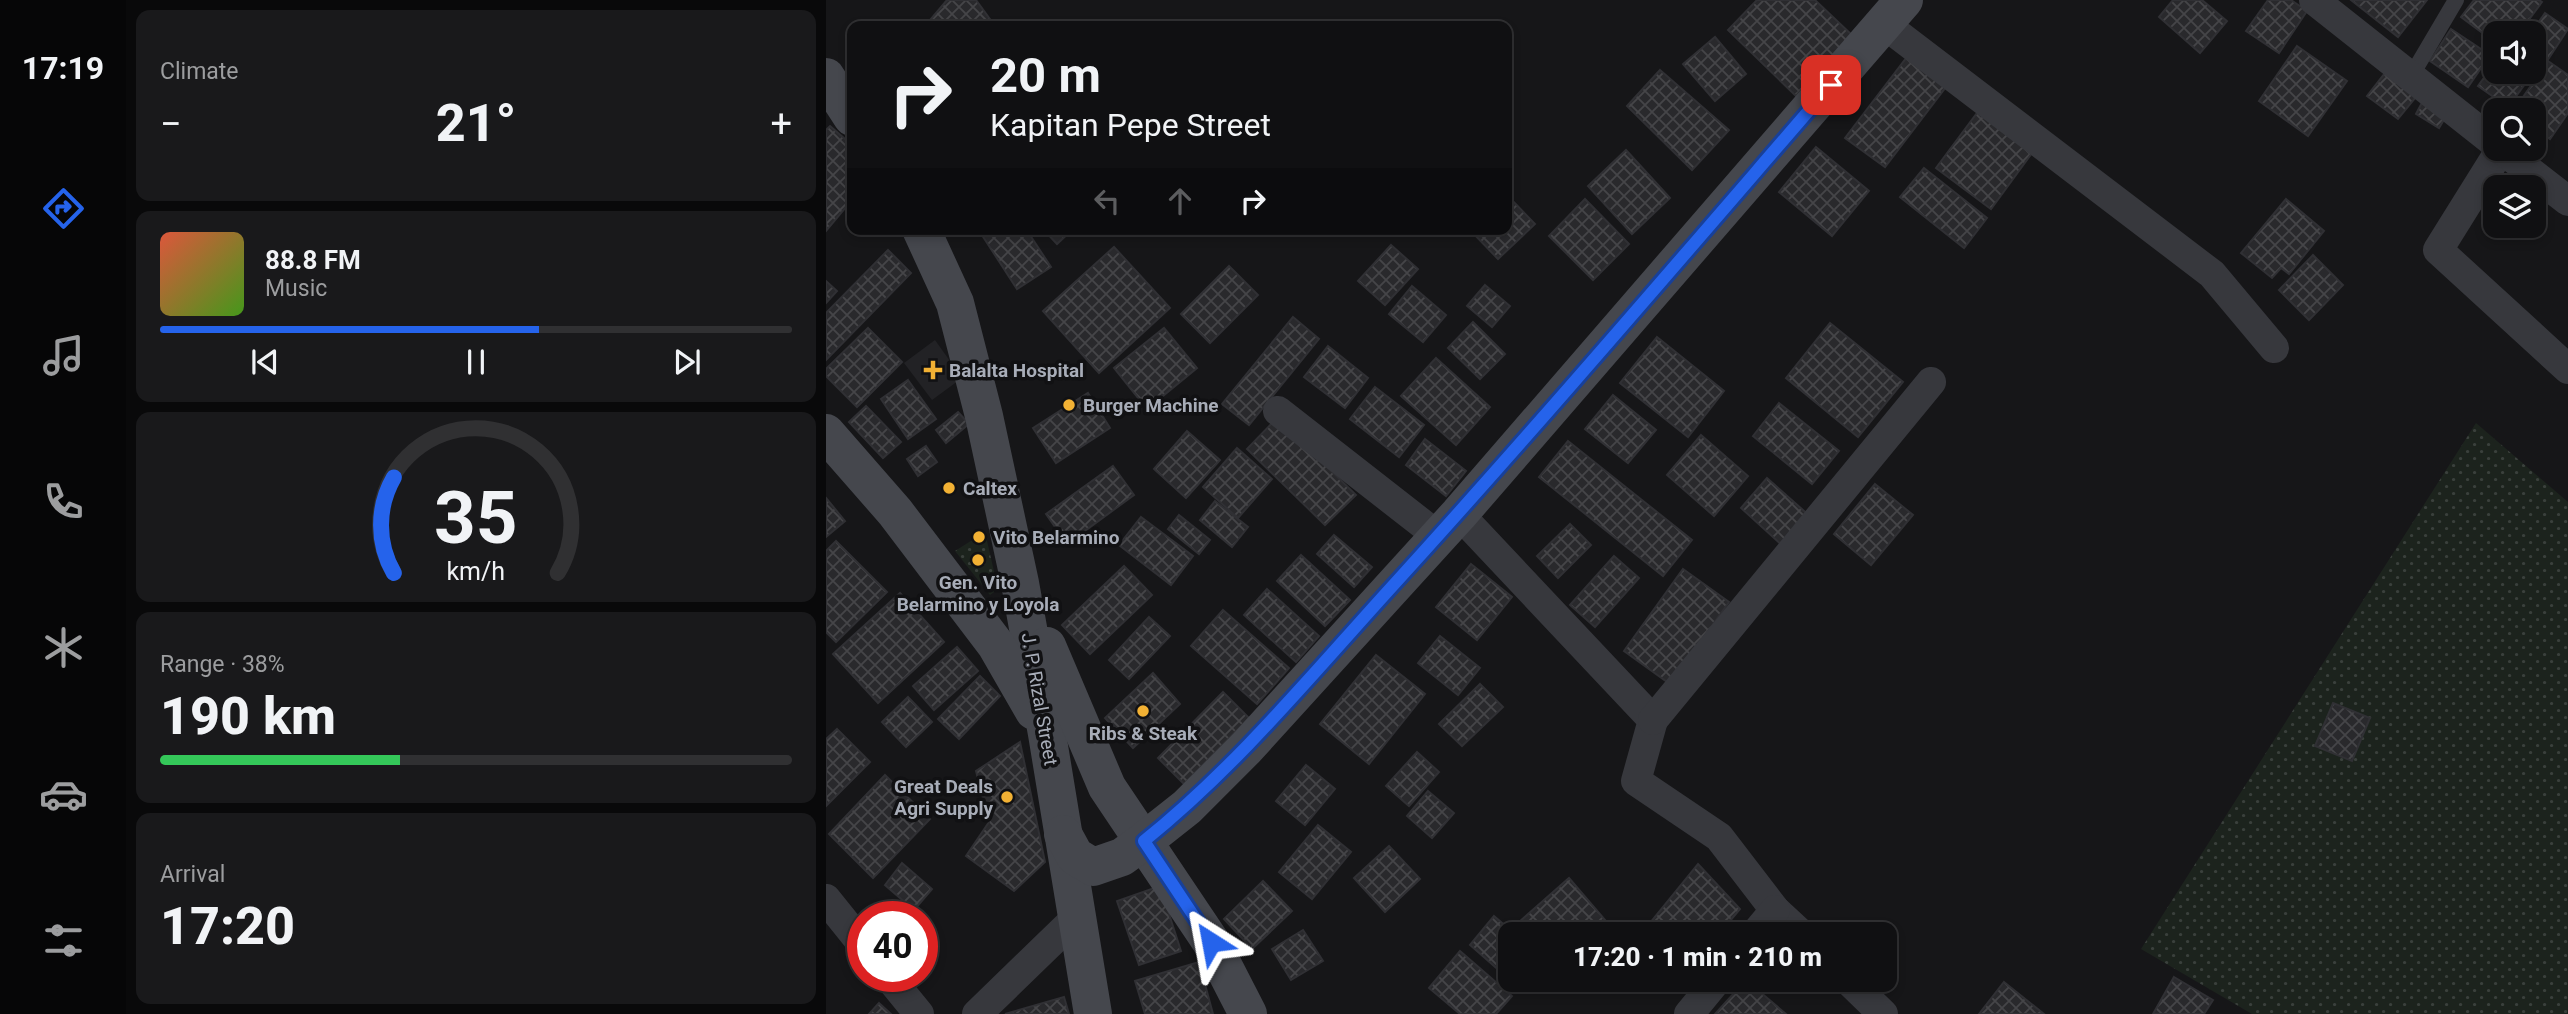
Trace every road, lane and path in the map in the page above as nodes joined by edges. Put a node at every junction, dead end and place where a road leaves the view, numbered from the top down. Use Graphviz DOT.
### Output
graph roads {
  1 [pos="2314,0"];
  2 [pos="2456,0"];
  3 [pos="1894,12"];
  4 [pos="826,78"];
  5 [pos="2410,78"];
  6 [pos="847,110"];
  7 [pos="2483,134"];
  8 [pos="2494,161"];
  9 [pos="2520,161"];
  10 [pos="2564,188"];
  11 [pos="924,235"];
  12 [pos="2274,348"];
  13 [pos="2568,369"];
  14 [pos="1931,382"];
  15 [pos="1278,411"];
  16 [pos="826,433"];
  17 [pos="1448,525"];
  18 [pos="1020,583"];
  19 [pos="1653,720"];
  20 [pos="1047,734"];
  21 [pos="1202,793"];
  22 [pos="1113,795"];
  23 [pos="1063,834"];
  24 [pos="1133,849"];
  25 [pos="826,899"];
  26 [pos="1775,910"];
  27 [pos="1076,918"];
  28 [pos="1765,922"];
  29 [pos="1788,922"];
  30 [pos="847,925"];
  31 [pos="901,992"];
  32 [pos="1707,992"];
  33 [pos="1860,992"];
  34 [pos="919,1014"];
  35 [pos="977,1014"];
  36 [pos="1093,1014"];
  37 [pos="1248,1014"];
  38 [pos="1689,1014"];
  39 [pos="1883,1014"];
  1 -- 5 [label="street"];
  2 -- 5 [label="lane"];
  3 -- 12 [label="street"];
  3 -- 17 [label="main road"];
  4 -- 6 [label="main road"];
  5 -- 7 [label="street"];
  8 -- 13 [label="street"];
  9 -- 10 [label="street"];
  11 -- 18 [label="main road, J. P. Rizal Street"];
  14 -- 19 [label="street"];
  15 -- 17 [label="street"];
  16 -- 20 [label="main road"];
  17 -- 19 [label="street"];
  17 -- 21 [label="main road"];
  18 -- 20 [label="main road, J. P. Rizal Street"];
  18 -- 22 [label="main road"];
  19 -- 26 [label="street"];
  20 -- 23 [label="main road, J. P. Rizal Street"];
  21 -- 22 [label="main road"];
  21 -- 24 [label="main road"];
  22 -- 24 [label="main road"];
  23 -- 24 [label="main road"];
  23 -- 27 [label="main road, J. P. Rizal Street"];
  24 -- 27 [label="main road"];
  24 -- 37 [label="main road"];
  25 -- 30 [label="street"];
  26 -- 28 [label="street"];
  26 -- 29 [label="street"];
  27 -- 35 [label="street"];
  27 -- 36 [label="main road, J. P. Rizal Street"];
  31 -- 34 [label="street"];
  32 -- 38 [label="street"];
  33 -- 39 [label="street"];
}
